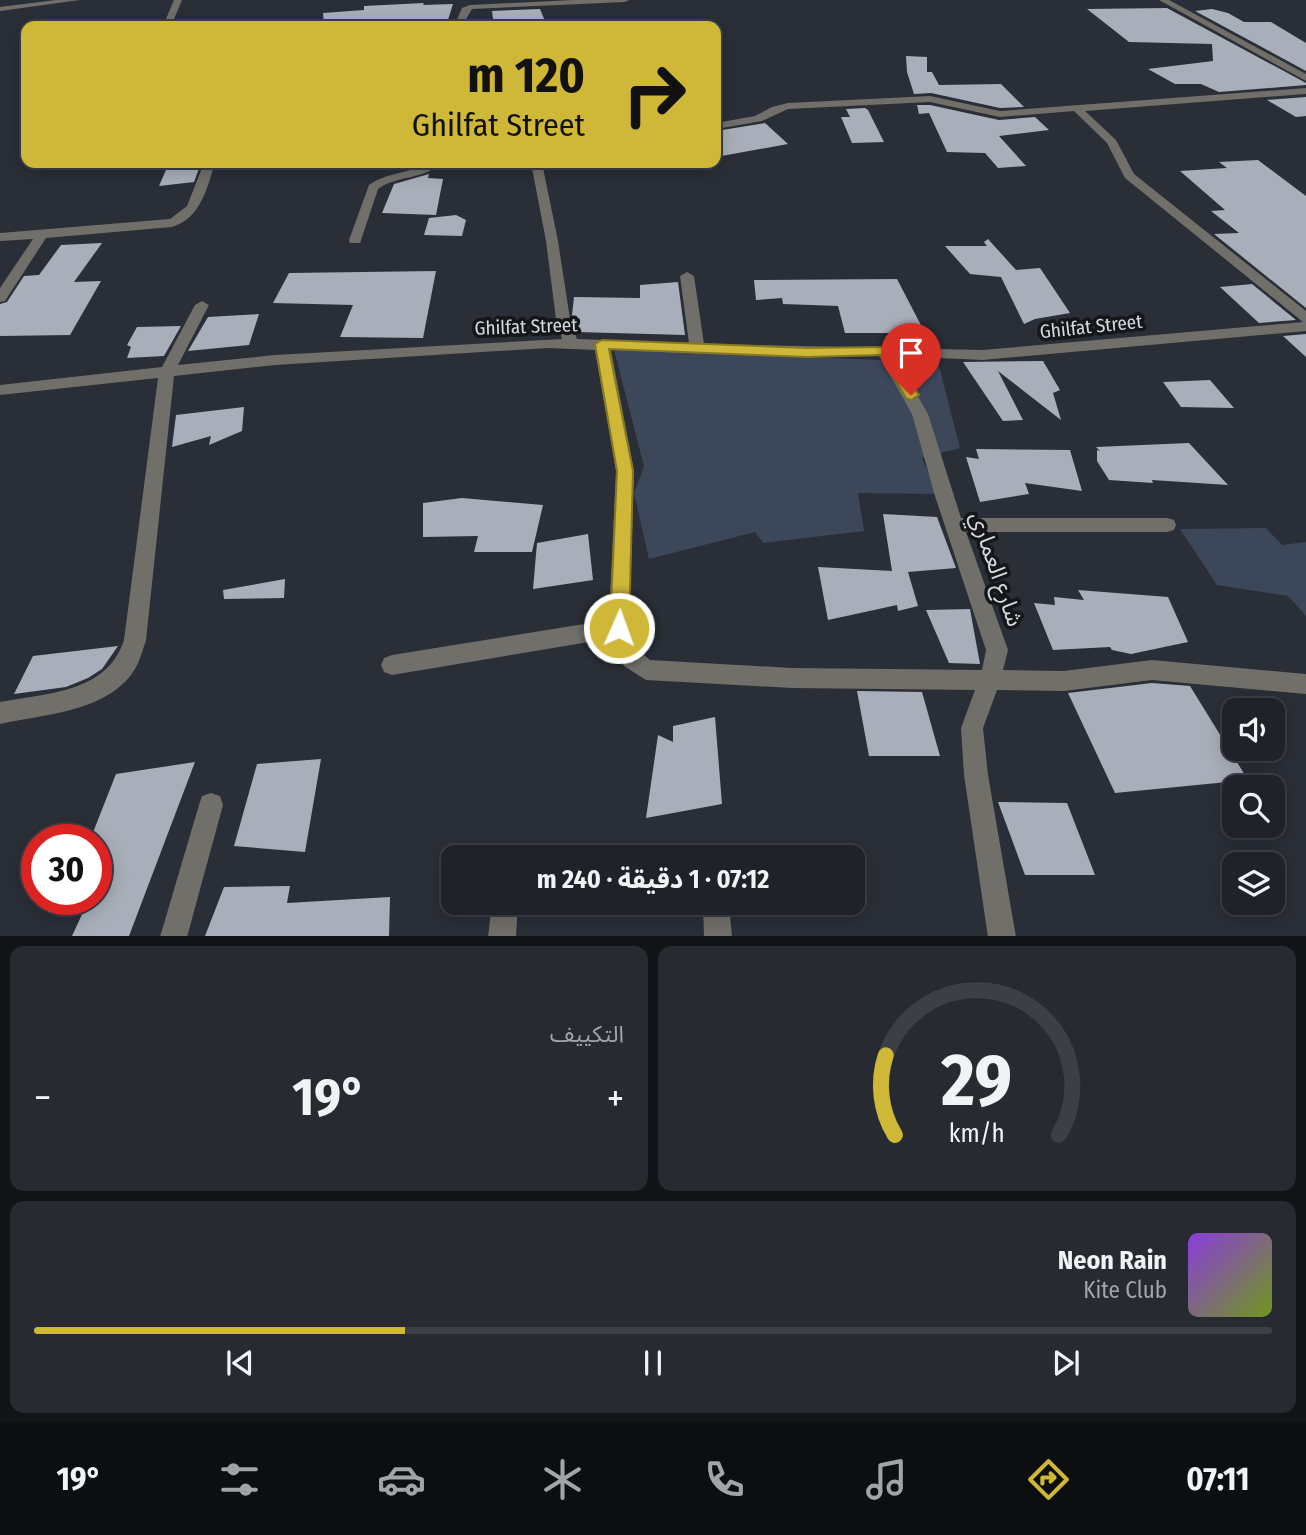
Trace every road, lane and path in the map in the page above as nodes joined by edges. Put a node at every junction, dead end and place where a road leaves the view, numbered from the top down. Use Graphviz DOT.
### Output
graph roads {
  1 [pos="76,0"];
  2 [pos="178,0"];
  3 [pos="598,0"];
  4 [pos="625,0"];
  5 [pos="1164,1"];
  6 [pos="1179,1"];
  7 [pos="0,9"];
  8 [pos="169,21"];
  9 [pos="460,21"];
  10 [pos="1306,78"];
  11 [pos="1306,91"];
  12 [pos="1076,108"];
  13 [pos="721,125"];
  14 [pos="207,168"];
  15 [pos="425,168"];
  16 [pos="537,168"];
  17 [pos="42,235"];
  18 [pos="0,237"];
  19 [pos="355,240"];
  20 [pos="687,276"];
  21 [pos="0,298"];
  22 [pos="202,305"];
  23 [pos="1306,318"];
  24 [pos="1306,326"];
  25 [pos="570,342"];
  26 [pos="602,344"];
  27 [pos="697,348"];
  28 [pos="884,351"];
  29 [pos="167,372"];
  30 [pos="0,390"];
  31 [pos="954,525"];
  32 [pos="1167,525"];
  33 [pos="619,628"];
  34 [pos="392,665"];
  35 [pos="990,680"];
  36 [pos="1306,684"];
  37 [pos="0,713"];
  38 [pos="211,805"];
  39 [pos="504,915"];
  40 [pos="717,915"];
  41 [pos="173,936"];
  42 [pos="502,936"];
  43 [pos="718,936"];
  44 [pos="1002,936"];
  1 -- 7 [label="street"];
  2 -- 8 [label="street"];
  3 -- 4 [label="street"];
  3 -- 9 [label="street"];
  5 -- 6 [label="street"];
  5 -- 10 [label="street"];
  11 -- 12 [label="street"];
  12 -- 13 [label="street"];
  12 -- 23 [label="street"];
  14 -- 17 [label="street"];
  15 -- 19 [label="street"];
  16 -- 25 [label="street"];
  17 -- 18 [label="street"];
  17 -- 21 [label="street"];
  20 -- 27 [label="street"];
  22 -- 29 [label="street"];
  24 -- 28 [label="street, Ghilfat Street"];
  25 -- 26 [label="street, Ghilfat Street"];
  25 -- 29 [label="street, Ghilfat Street"];
  26 -- 27 [label="street, Ghilfat Street"];
  26 -- 33 [label="street"];
  27 -- 28 [label="street, Ghilfat Street"];
  28 -- 31 [label="street, شارع العماري"];
  29 -- 30 [label="street, Ghilfat Street"];
  29 -- 37 [label="street"];
  31 -- 32 [label="street"];
  31 -- 35 [label="street, شارع العماري"];
  33 -- 34 [label="street"];
  33 -- 35 [label="street"];
  35 -- 36 [label="street"];
  35 -- 44 [label="street, شارع العماري"];
  38 -- 41 [label="street"];
  39 -- 42 [label="street"];
  40 -- 43 [label="street"];
}
